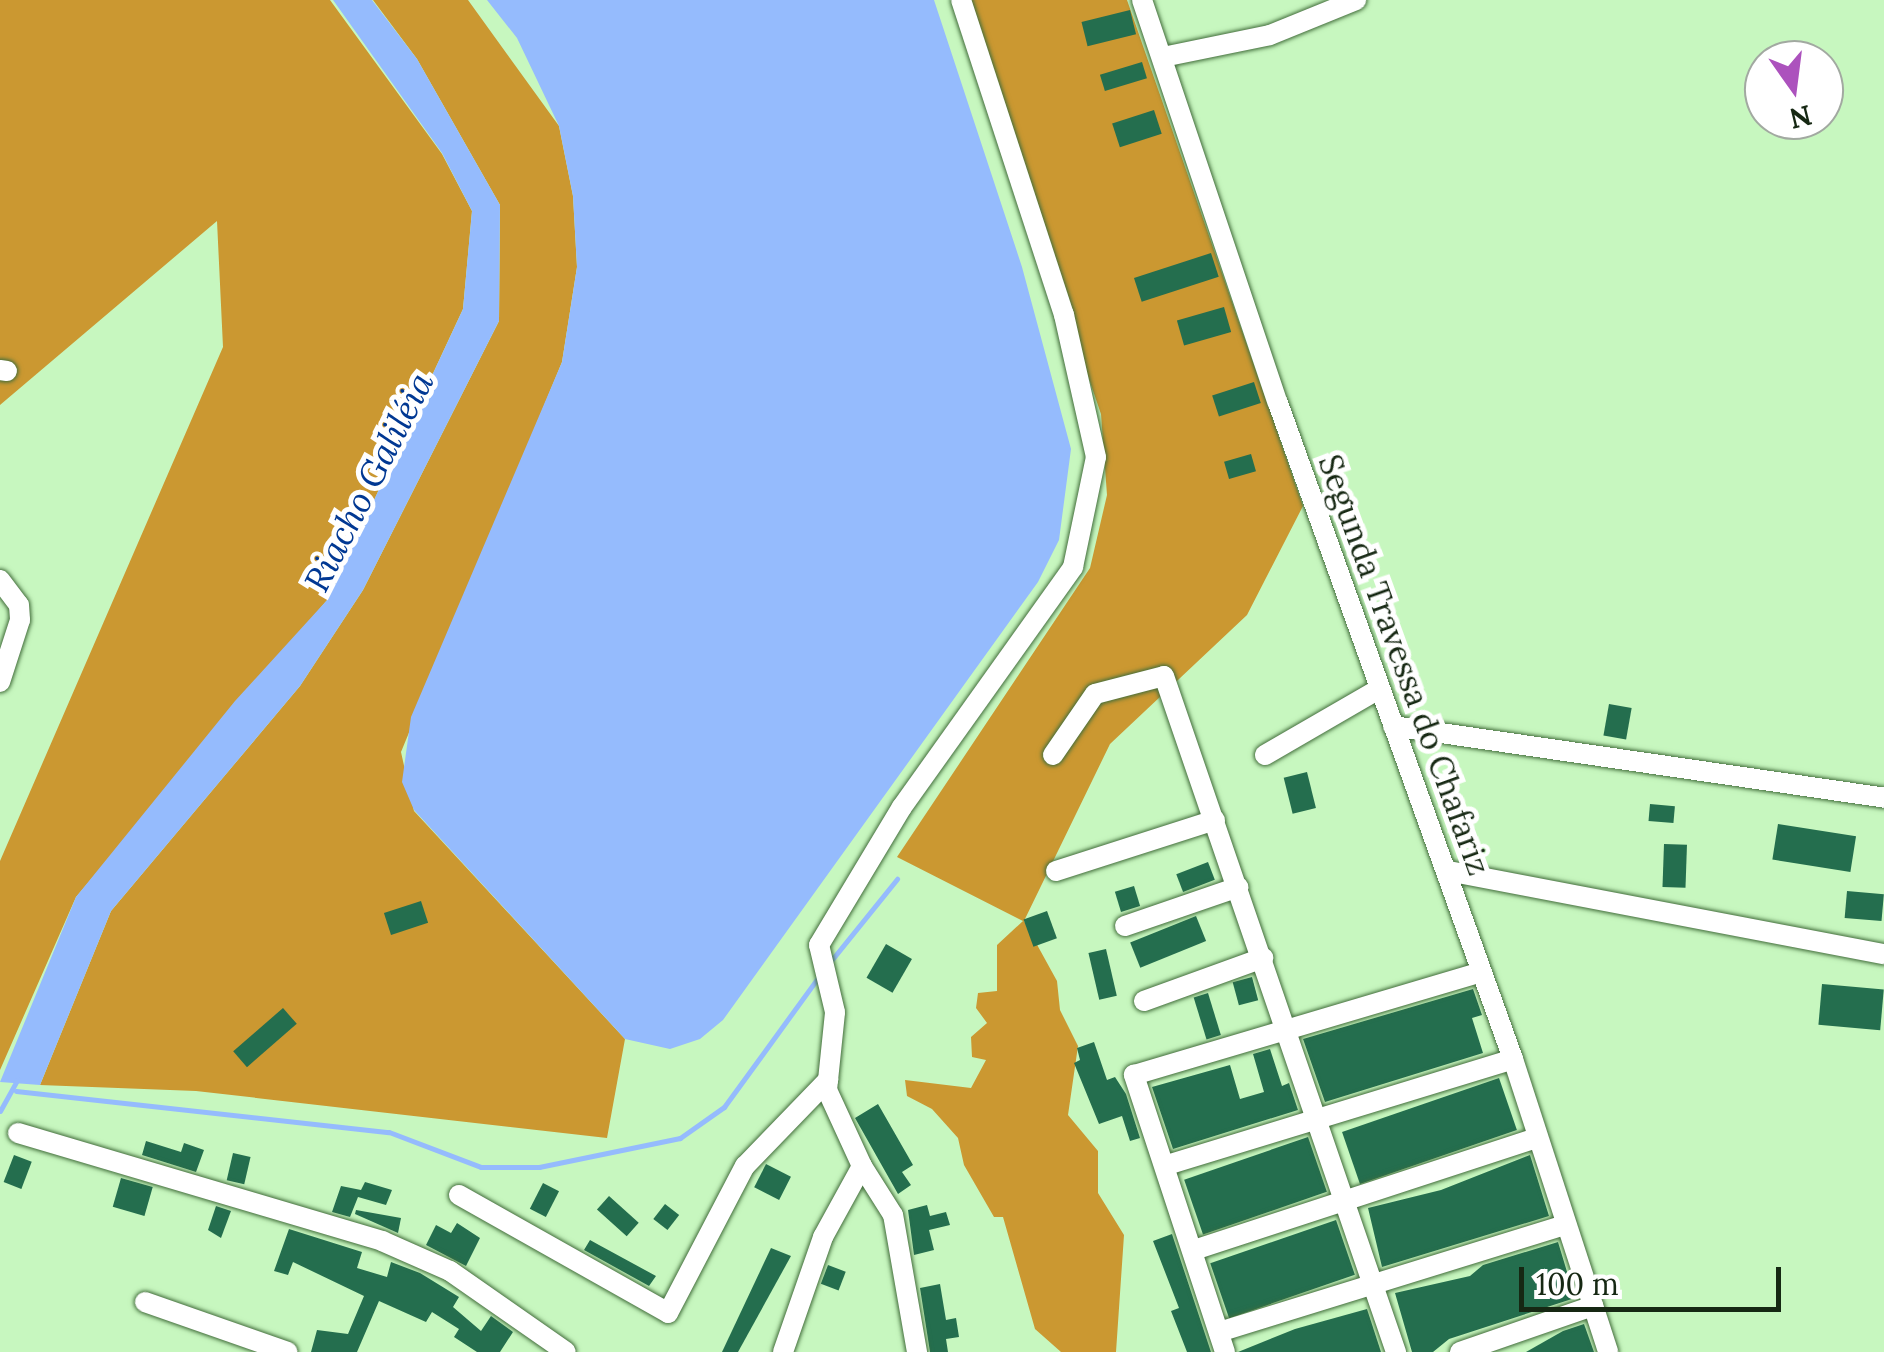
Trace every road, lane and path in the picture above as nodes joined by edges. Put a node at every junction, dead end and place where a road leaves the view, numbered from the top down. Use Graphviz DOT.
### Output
graph roads {
  1 [pos="962,0"];
  2 [pos="1142,0"];
  3 [pos="1356,0"];
  4 [pos="1163,57"];
  5 [pos="0,580"];
  6 [pos="0,682"];
  7 [pos="1379,689"];
  8 [pos="1393,726"];
  9 [pos="1053,754"];
  10 [pos="1264,755"];
  11 [pos="1884,798"];
  12 [pos="1215,820"];
  13 [pos="1448,871"];
  14 [pos="1056,872"];
  15 [pos="1238,887"];
  16 [pos="1124,926"];
  17 [pos="1884,954"];
  18 [pos="1263,958"];
  19 [pos="1481,972"];
  20 [pos="1144,1000"];
  21 [pos="1286,1029"];
  22 [pos="1513,1059"];
  23 [pos="828,1080"];
  24 [pos="1316,1121"];
  25 [pos="18,1133"];
  26 [pos="1537,1138"];
  27 [pos="1167,1165"];
  28 [pos="862,1166"];
  29 [pos="458,1195"];
  30 [pos="1344,1202"];
  31 [pos="1566,1225"];
  32 [pos="1194,1250"];
  33 [pos="1372,1285"];
  34 [pos="145,1302"];
  35 [pos="1593,1306"];
  36 [pos="1222,1342"];
  37 [pos="259,1348"];
  38 [pos="288,1352"];
  39 [pos="566,1352"];
  40 [pos="783,1352"];
  41 [pos="917,1352"];
  42 [pos="1396,1352"];
  43 [pos="1460,1352"];
  44 [pos="1608,1352"];
  1 -- 23 [label="street"];
  2 -- 4 [label="street, Segunda Travessa do Chafariz"];
  3 -- 4 [label="street"];
  4 -- 7 [label="street, Segunda Travessa do Chafariz"];
  5 -- 6 [label="street"];
  7 -- 8 [label="street, Segunda Travessa do Chafariz"];
  7 -- 10 [label="street"];
  8 -- 11 [label="street"];
  8 -- 13 [label="street, Segunda Travessa do Chafariz"];
  9 -- 12 [label="street"];
  12 -- 14 [label="street"];
  12 -- 15 [label="street"];
  13 -- 17 [label="street"];
  13 -- 19 [label="street, Segunda Travessa do Chafariz"];
  15 -- 16 [label="street"];
  15 -- 18 [label="street"];
  18 -- 20 [label="street"];
  18 -- 21 [label="street"];
  19 -- 21 [label="street"];
  19 -- 22 [label="street, Segunda Travessa do Chafariz"];
  21 -- 24 [label="street"];
  21 -- 27 [label="street"];
  22 -- 24 [label="street"];
  22 -- 26 [label="street, Segunda Travessa do Chafariz"];
  23 -- 28 [label="street"];
  23 -- 29 [label="street"];
  24 -- 27 [label="street"];
  24 -- 30 [label="street"];
  25 -- 39 [label="street"];
  26 -- 30 [label="street"];
  26 -- 31 [label="street, Segunda Travessa do Chafariz"];
  27 -- 32 [label="street"];
  28 -- 40 [label="street"];
  28 -- 41 [label="street"];
  30 -- 32 [label="street"];
  30 -- 33 [label="street"];
  31 -- 33 [label="street"];
  31 -- 35 [label="street, Segunda Travessa do Chafariz"];
  32 -- 36 [label="street"];
  33 -- 36 [label="street"];
  33 -- 42 [label="street"];
  34 -- 37 [label="street"];
  35 -- 43 [label="street"];
  35 -- 44 [label="street, Segunda Travessa do Chafariz"];
  37 -- 38 [label="street"];
}
